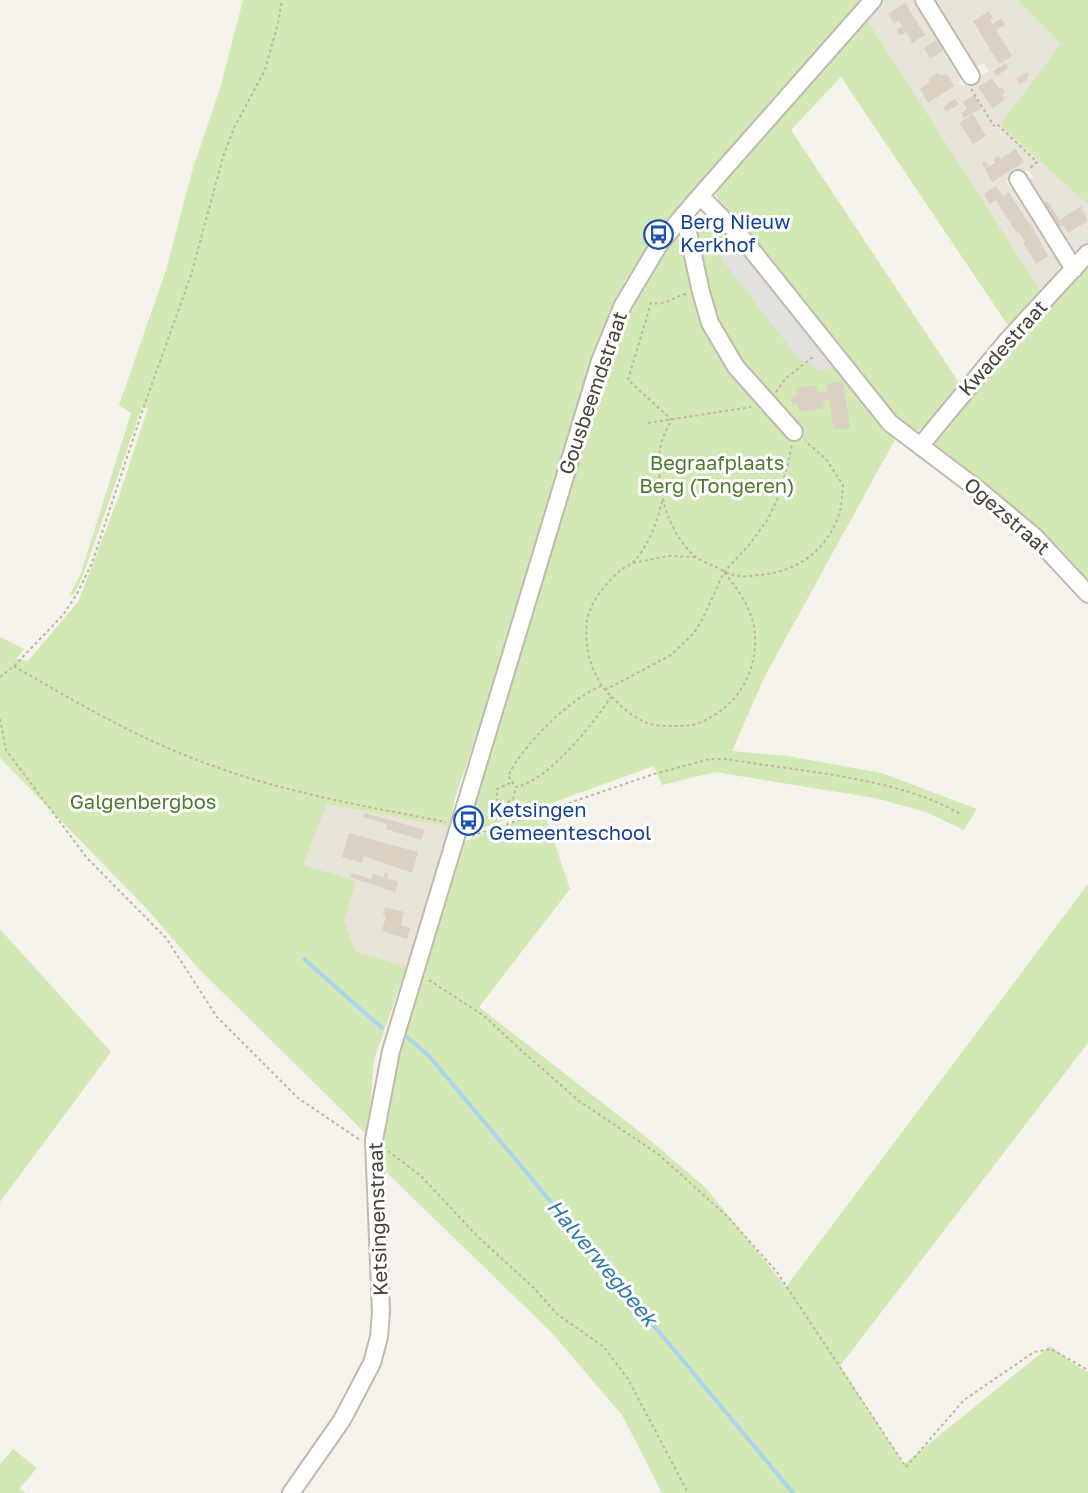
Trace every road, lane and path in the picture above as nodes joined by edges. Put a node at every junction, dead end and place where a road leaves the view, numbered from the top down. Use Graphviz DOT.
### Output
graph roads {
  1 [pos="282,0"];
  2 [pos="873,0"];
  3 [pos="924,0"];
  4 [pos="970,77"];
  5 [pos="1018,179"];
  6 [pos="700,196"];
  7 [pos="684,214"];
  8 [pos="1088,253"];
  9 [pos="1074,269"];
  10 [pos="701,292"];
  11 [pos="813,357"];
  12 [pos="769,404"];
  13 [pos="672,420"];
  14 [pos="648,423"];
  15 [pos="794,432"];
  16 [pos="921,445"];
  17 [pos="662,501"];
  18 [pos="695,557"];
  19 [pos="633,563"];
  20 [pos="724,572"];
  21 [pos="1088,594"];
  22 [pos="14,666"];
  23 [pos="0,676"];
  24 [pos="601,686"];
  25 [pos="605,690"];
  26 [pos="611,696"];
  27 [pos="0,719"];
  28 [pos="511,782"];
  29 [pos="516,787"];
  30 [pos="962,815"];
  31 [pos="459,824"];
  32 [pos="453,842"];
  33 [pos="414,971"];
  34 [pos="374,1145"];
  35 [pos="1088,1370"];
  36 [pos="291,1493"];
  37 [pos="688,1493"];
  1 -- 22 [label="path"];
  2 -- 6 [label="street, Gousbeemdstraat"];
  3 -- 4 [label="street"];
  4 -- 5 [label="path"];
  5 -- 9 [label="street"];
  6 -- 7 [label="street, Gousbeemdstraat"];
  6 -- 16 [label="street, Ogezstraat"];
  7 -- 10 [label="street"];
  7 -- 31 [label="street, Gousbeemdstraat"];
  8 -- 9 [label="street, Kwadestraat"];
  9 -- 16 [label="street, Kwadestraat"];
  10 -- 12 [label="street"];
  10 -- 13 [label="path"];
  11 -- 12 [label="path"];
  12 -- 13 [label="path"];
  12 -- 15 [label="street"];
  13 -- 14 [label="path"];
  13 -- 17 [label="path"];
  15 -- 20 [label="path"];
  15 -- 20 [label="path"];
  16 -- 21 [label="street, Ogezstraat"];
  17 -- 18 [label="path"];
  17 -- 19 [label="path"];
  18 -- 19 [label="path"];
  18 -- 20 [label="path"];
  19 -- 24 [label="path"];
  20 -- 25 [label="path"];
  20 -- 26 [label="path"];
  22 -- 23 [label="path"];
  22 -- 31 [label="path"];
  24 -- 25 [label="path"];
  24 -- 28 [label="path"];
  25 -- 26 [label="path"];
  26 -- 29 [label="path"];
  27 -- 34 [label="path"];
  28 -- 29 [label="path"];
  28 -- 29 [label="path"];
  30 -- 32 [label="path"];
  31 -- 32 [label="street, Ketsingenstraat"];
  32 -- 33 [label="street, Ketsingenstraat"];
  33 -- 34 [label="street, Ketsingenstraat"];
  33 -- 35 [label="path"];
  34 -- 36 [label="street, Ketsingenstraat"];
  34 -- 37 [label="path"];
}
